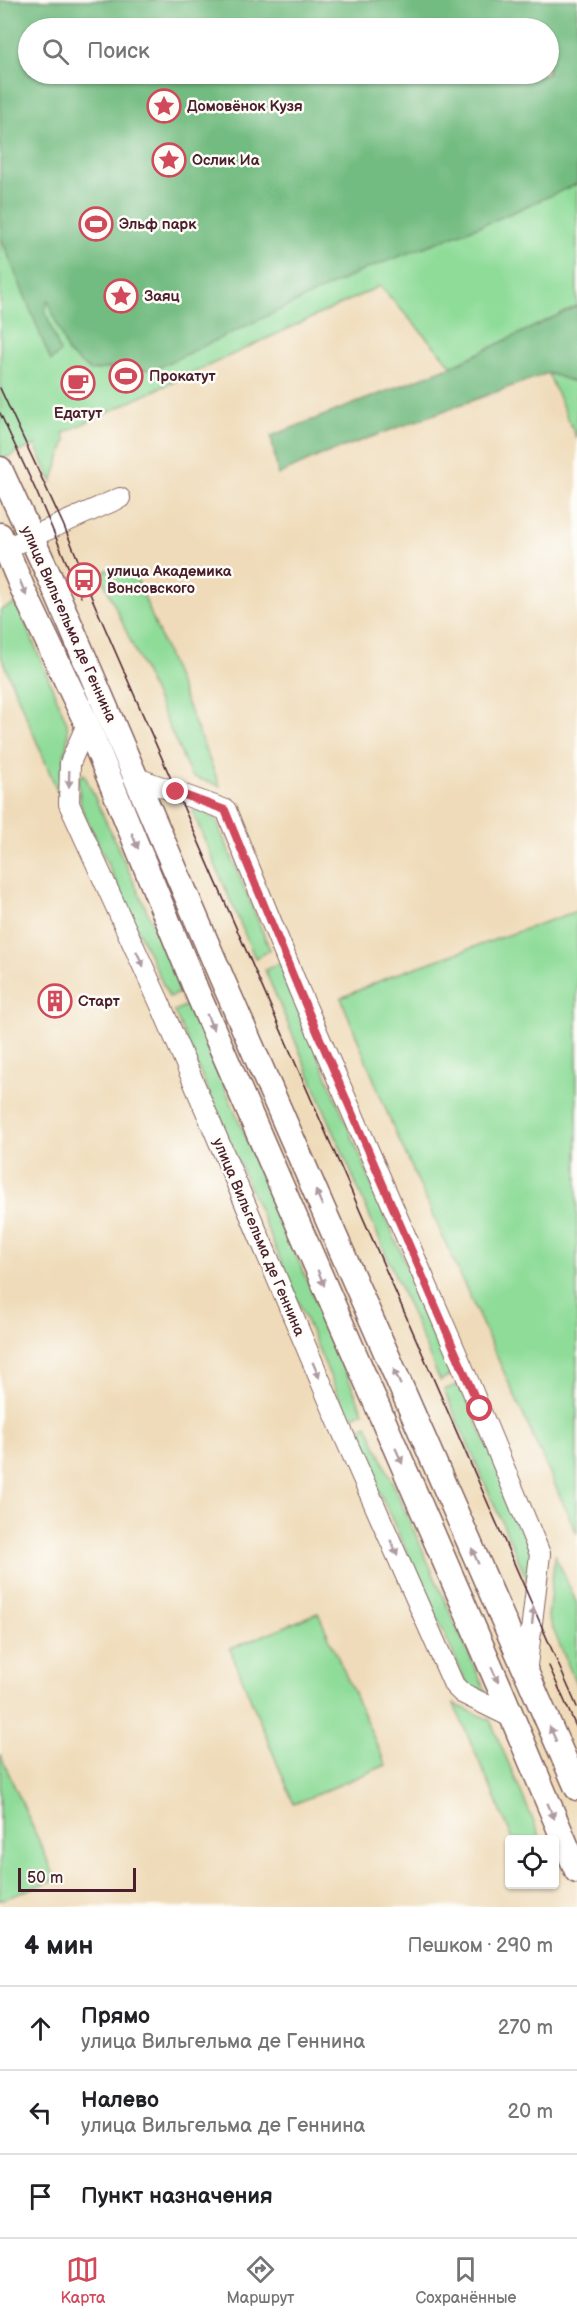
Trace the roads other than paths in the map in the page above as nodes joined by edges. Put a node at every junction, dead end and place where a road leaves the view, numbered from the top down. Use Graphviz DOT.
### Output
graph roads {
  1 [pos="0,469"];
  2 [pos="120,498"];
  3 [pos="32,538"];
  4 [pos="3,541"];
  5 [pos="87,724"];
  6 [pos="137,778"];
  7 [pos="526,1674"];
  8 [pos="513,1718"];
  9 [pos="577,1788"];
  10 [pos="577,1871"];
  1 -- 3 [label="main road, улица Вильгельма де Геннина"];
  2 -- 3 [label="street"];
  3 -- 4 [label="street"];
  3 -- 6 [label="main road, улица Вильгельма де Геннина"];
  4 -- 5 [label="main road, улица Вильгельма де Геннина, one-way"];
  5 -- 8 [label="main road, улица Вильгельма де Геннина, one-way"];
  5 -- 8 [label="street, улица Вильгельма де Геннина, one-way"];
  7 -- 6 [label="main road, улица Вильгельма де Геннина, one-way"];
  7 -- 6 [label="street, one-way"];
  9 -- 7 [label="main road, улица Вильгельма де Геннина, one-way"];
  8 -- 10 [label="main road, улица Вильгельма де Геннина, one-way"];
}
